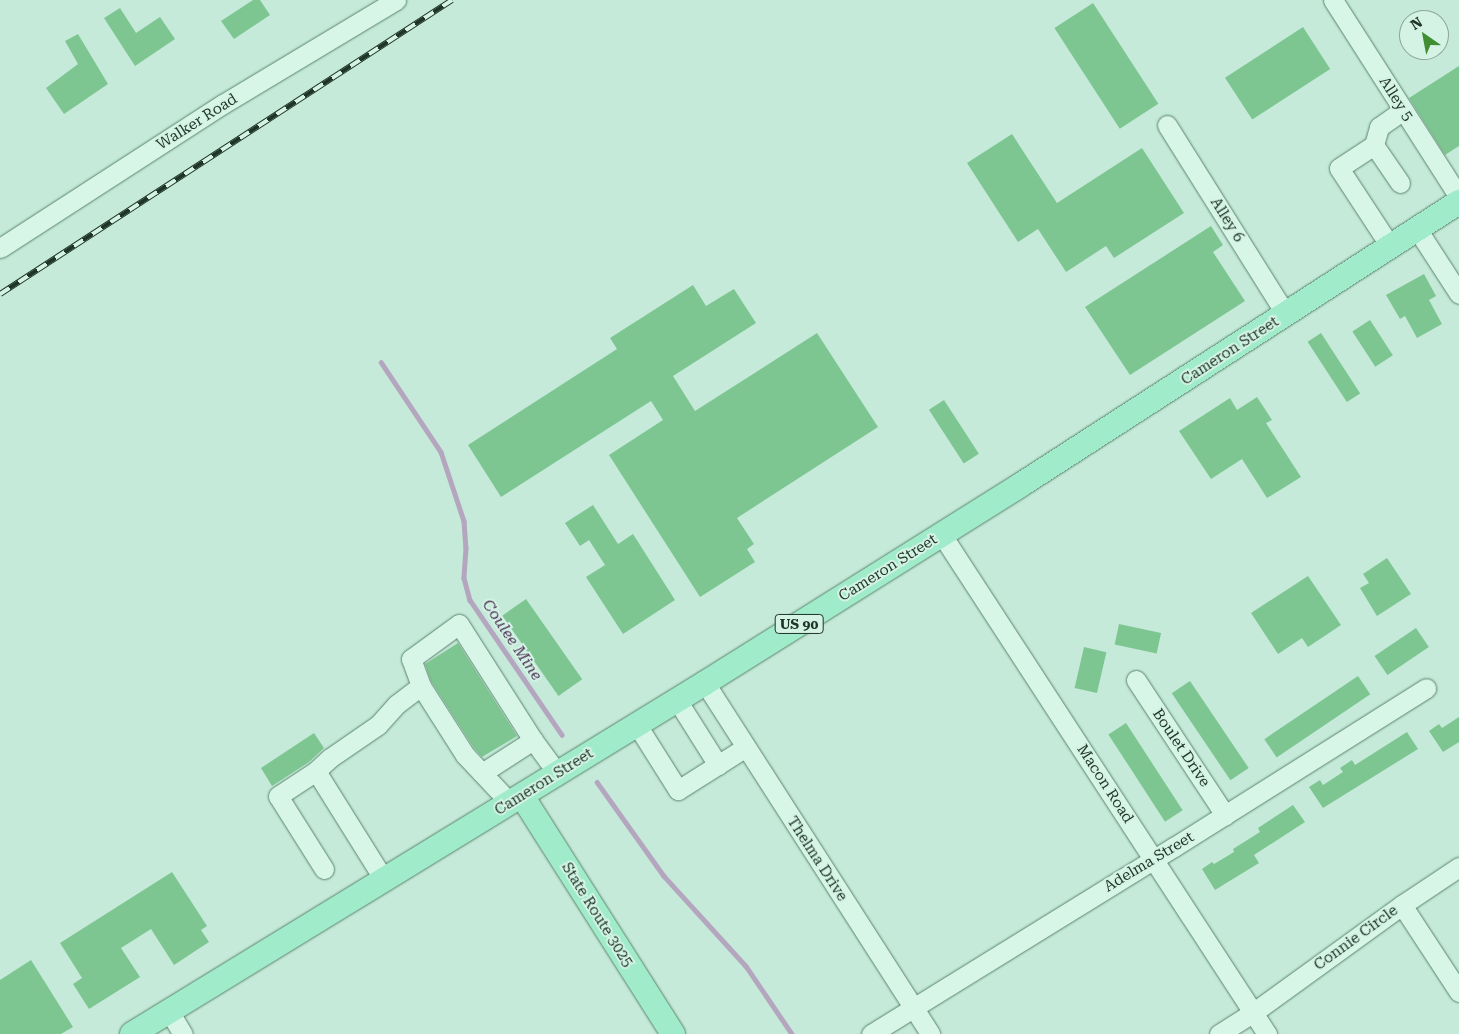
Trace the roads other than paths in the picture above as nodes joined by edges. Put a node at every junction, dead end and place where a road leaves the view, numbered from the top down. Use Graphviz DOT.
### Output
graph roads {
  1 [pos="396,0"];
  2 [pos="1333,0"];
  3 [pos="1403,110"];
  4 [pos="1167,125"];
  5 [pos="1374,145"];
  6 [pos="1400,184"];
  7 [pos="1459,197"];
  8 [pos="1459,202"];
  9 [pos="1417,229"];
  10 [pos="1390,246"];
  11 [pos="0,248"];
  12 [pos="1459,294"];
  13 [pos="1286,314"];
  14 [pos="942,535"];
  15 [pos="1136,680"];
  16 [pos="705,684"];
  17 [pos="421,686"];
  18 [pos="1426,688"];
  19 [pos="677,700"];
  20 [pos="637,725"];
  21 [pos="534,740"];
  22 [pos="746,747"];
  23 [pos="718,765"];
  24 [pos="316,772"];
  25 [pos="482,773"];
  26 [pos="558,774"];
  27 [pos="516,799"];
  28 [pos="1225,815"];
  29 [pos="1153,859"];
  30 [pos="1459,867"];
  31 [pos="324,869"];
  32 [pos="384,880"];
  33 [pos="1402,905"];
  34 [pos="1459,992"];
  35 [pos="912,1008"];
  36 [pos="169,1011"];
  37 [pos="1254,1012"];
  38 [pos="132,1034"];
  39 [pos="183,1034"];
  40 [pos="672,1034"];
  41 [pos="871,1034"];
  42 [pos="930,1034"];
  43 [pos="1219,1034"];
  44 [pos="1267,1034"];
  1 -- 11 [label="street, Walker Road"];
  2 -- 3 [label="street, Alley 5"];
  3 -- 5 [label="street"];
  3 -- 7 [label="street, Alley 5"];
  4 -- 13 [label="street, Alley 6"];
  5 -- 6 [label="street"];
  5 -- 10 [label="street"];
  8 -- 9 [label="main road, Cameron Street / US 90"];
  9 -- 10 [label="main road, Cameron Street / US 90"];
  9 -- 12 [label="street"];
  10 -- 13 [label="main road, Cameron Street / US 90"];
  13 -- 14 [label="main road, Cameron Street / US 90"];
  14 -- 16 [label="main road, Cameron Street / US 90"];
  14 -- 29 [label="street, Macon Road"];
  15 -- 28 [label="street, Boulet Drive"];
  16 -- 19 [label="main road, Cameron Street / US 90"];
  16 -- 22 [label="street, Thelma Drive"];
  17 -- 21 [label="street"];
  17 -- 24 [label="street"];
  17 -- 25 [label="street"];
  18 -- 28 [label="street, Adelma Street"];
  19 -- 20 [label="main road, Cameron Street / US 90"];
  19 -- 23 [label="street"];
  20 -- 23 [label="street"];
  20 -- 26 [label="main road, Cameron Street / US 90"];
  21 -- 25 [label="street"];
  21 -- 26 [label="street"];
  22 -- 23 [label="street"];
  22 -- 35 [label="street, Thelma Drive"];
  24 -- 31 [label="street"];
  24 -- 32 [label="street"];
  25 -- 27 [label="street"];
  26 -- 27 [label="main road, Cameron Street / US 90"];
  27 -- 32 [label="main road, Cameron Street / US 90"];
  27 -- 40 [label="main road, State Route 3025"];
  28 -- 29 [label="street, Adelma Street"];
  29 -- 35 [label="street, Adelma Street"];
  29 -- 37 [label="street, Macon Road"];
  30 -- 33 [label="street, Connie Circle"];
  32 -- 36 [label="main road, Cameron Street / US 90"];
  33 -- 34 [label="street"];
  33 -- 37 [label="street, Connie Circle"];
  35 -- 41 [label="street, Adelma Street"];
  35 -- 42 [label="street, Thelma Drive"];
  36 -- 38 [label="main road, Cameron Street / US 90"];
  36 -- 39 [label="street"];
  37 -- 43 [label="street, Connie Circle"];
  37 -- 44 [label="street, Macon Road"];
}
